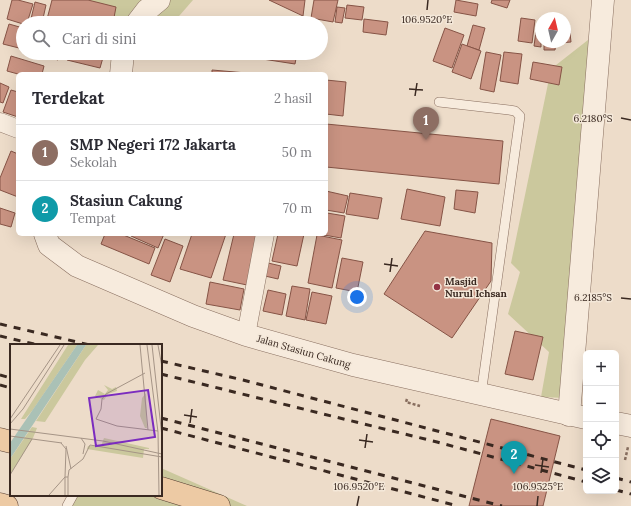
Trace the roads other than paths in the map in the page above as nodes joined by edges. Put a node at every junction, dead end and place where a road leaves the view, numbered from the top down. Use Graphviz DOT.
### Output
graph roads {
  1 [pos="159,0"];
  2 [pos="603,0"];
  3 [pos="142,16"];
  4 [pos="122,60"];
  5 [pos="121,72"];
  6 [pos="440,102"];
  7 [pos="0,122"];
  8 [pos="16,128"];
  9 [pos="46,236"];
  10 [pos="265,236"];
  11 [pos="246,335"];
  12 [pos="481,395"];
  13 [pos="577,417"];
  14 [pos="619,424"];
  15 [pos="631,426"];
  16 [pos="0,439"];
  17 [pos="10,442"];
  18 [pos="162,488"];
  19 [pos="72,496"];
  20 [pos="0,504"];
  21 [pos="8,506"];
  22 [pos="67,506"];
  23 [pos="219,506"];
  1 -- 3 [label="street"];
  2 -- 13 [label="street"];
  4 -- 5 [label="street"];
  6 -- 12 [label="lane"];
  7 -- 8 [label="street"];
  9 -- 11 [label="street, Jalan Stasiun Cakung"];
  10 -- 11 [label="street"];
  11 -- 12 [label="street, Jalan Stasiun Cakung"];
  12 -- 13 [label="street, Jalan Stasiun Cakung"];
  14 -- 15 [label="street"];
  16 -- 17 [label="main road"];
  18 -- 23 [label="main road"];
  19 -- 22 [label="lane"];
  20 -- 21 [label="main road"];
}
